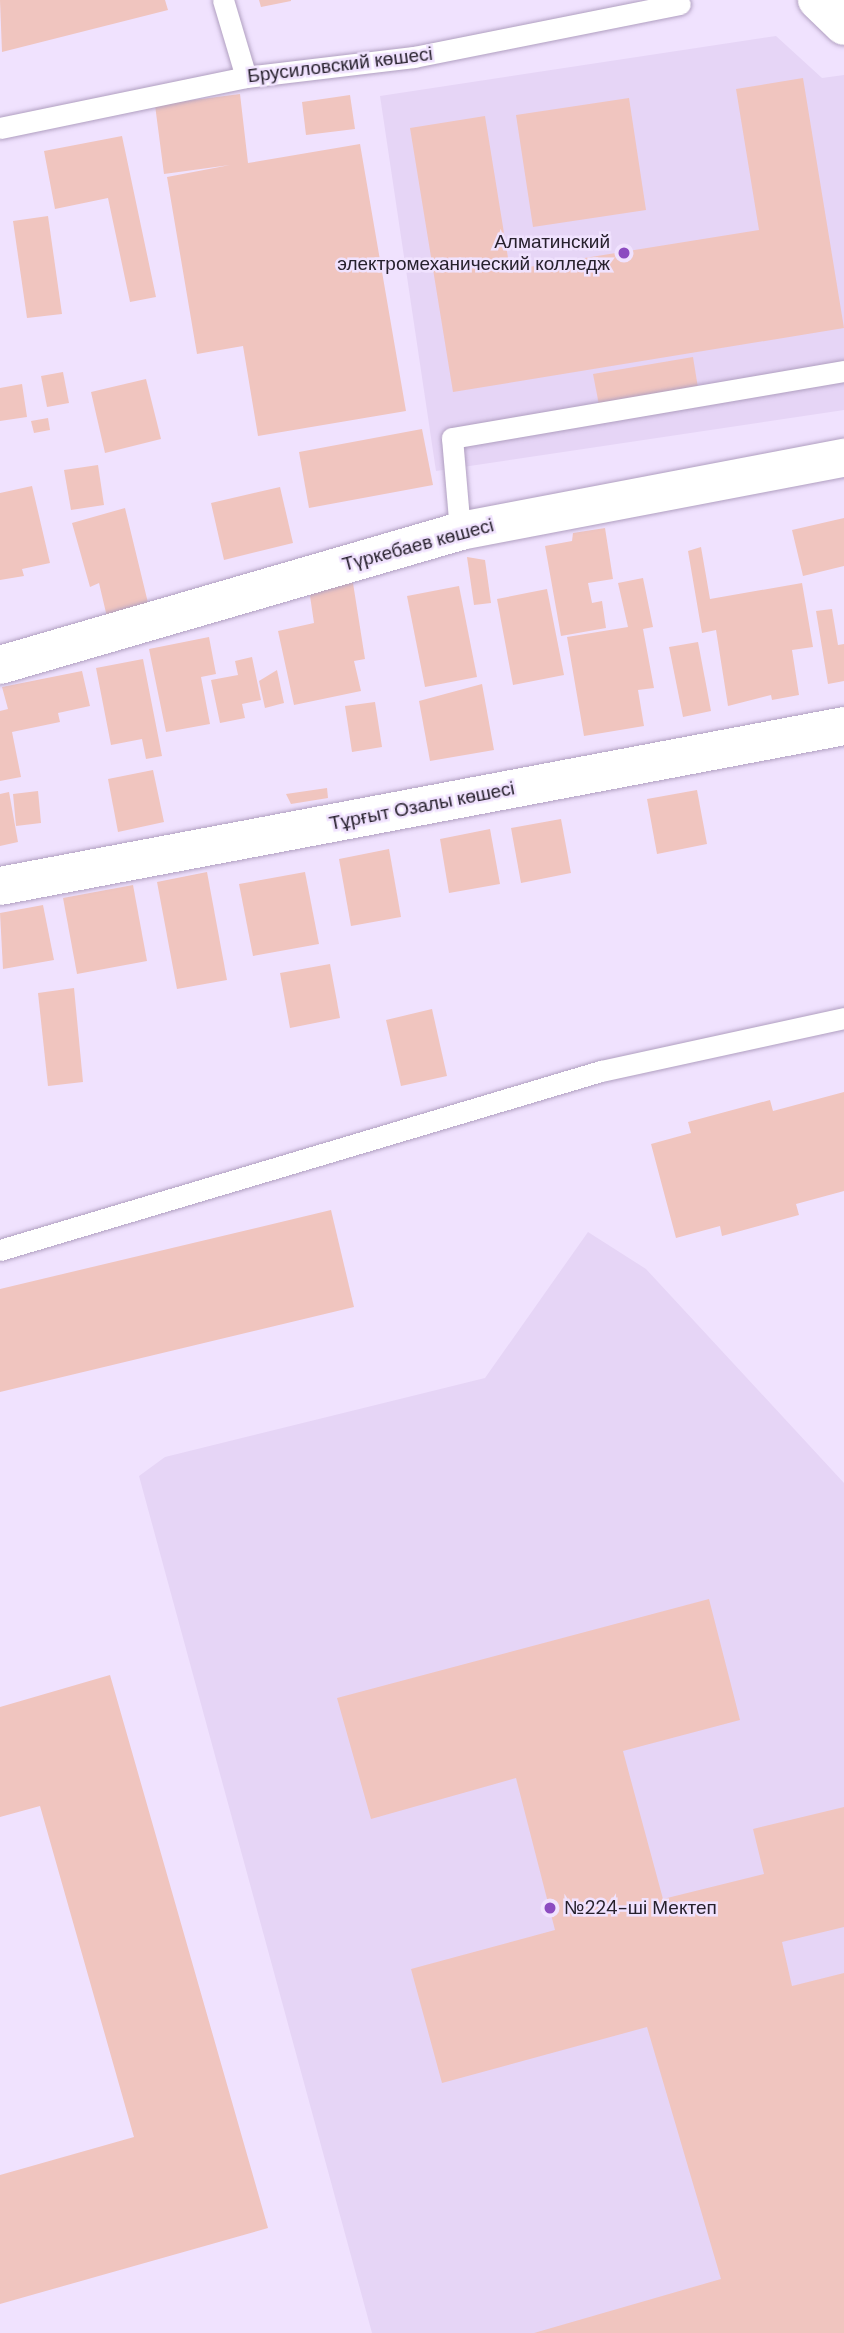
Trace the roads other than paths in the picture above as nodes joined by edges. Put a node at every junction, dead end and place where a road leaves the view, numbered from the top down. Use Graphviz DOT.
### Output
graph roads {
  1 [pos="223,0"];
  2 [pos="680,4"];
  3 [pos="246,77"];
  4 [pos="0,128"];
  5 [pos="844,372"];
  6 [pos="844,458"];
  7 [pos="460,531"];
  8 [pos="0,665"];
  9 [pos="844,726"];
  10 [pos="0,886"];
  11 [pos="844,1018"];
  12 [pos="0,1250"];
  1 -- 3 [label="lane"];
  2 -- 3 [label="lane, Брусиловский көшесі"];
  3 -- 4 [label="lane, Брусиловский көшесі"];
  5 -- 7 [label="lane"];
  6 -- 7 [label="street, Түркебаев көшесі"];
  7 -- 8 [label="street, Түркебаев көшесі"];
  9 -- 10 [label="street, Тұрғыт Озалы көшесі"];
  11 -- 12 [label="lane"];
}
